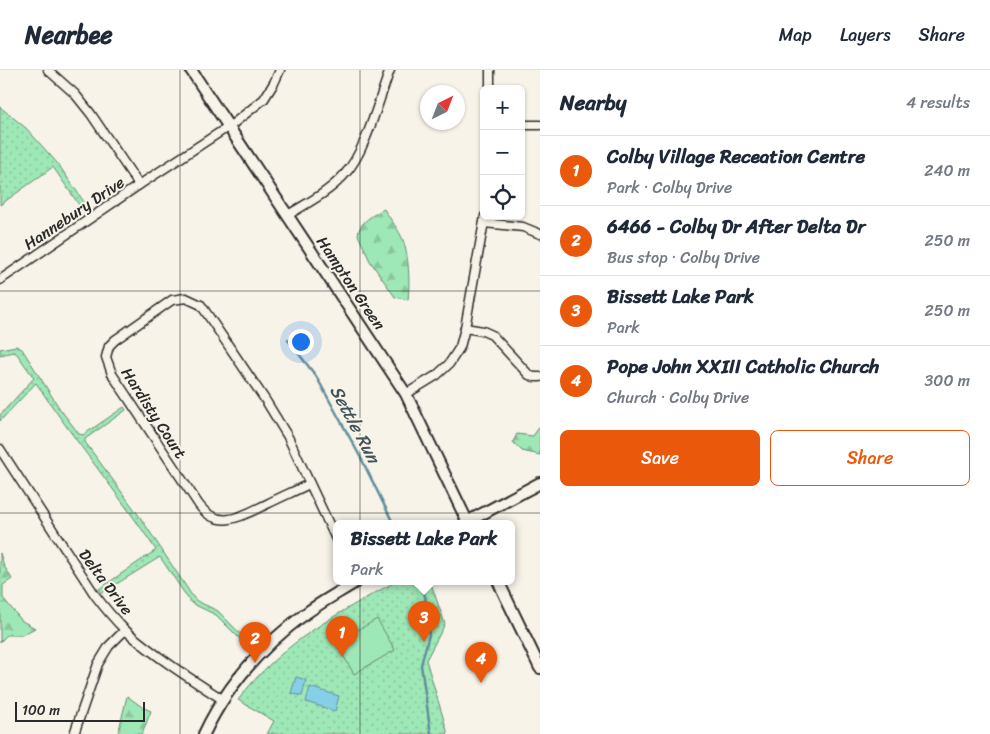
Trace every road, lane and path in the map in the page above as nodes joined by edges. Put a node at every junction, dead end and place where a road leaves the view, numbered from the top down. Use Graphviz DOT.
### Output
graph roads {
  1 [pos="48,70"];
  2 [pos="191,70"];
  3 [pos="280,70"];
  4 [pos="390,70"];
  5 [pos="490,70"];
  6 [pos="490,85"];
  7 [pos="525,124"];
  8 [pos="540,125"];
  9 [pos="229,127"];
  10 [pos="139,185"];
  11 [pos="288,215"];
  12 [pos="485,220"];
  13 [pos="540,234"];
  14 [pos="0,280"];
  15 [pos="464,328"];
  16 [pos="540,377"];
  17 [pos="406,394"];
  18 [pos="0,450"];
  19 [pos="540,483"];
  20 [pos="310,484"];
  21 [pos="466,520"];
  22 [pos="472,520"];
  23 [pos="333,533"];
  24 [pos="351,585"];
  25 [pos="500,585"];
  26 [pos="125,630"];
  27 [pos="540,668"];
  28 [pos="222,699"];
  29 [pos="74,734"];
  30 [pos="204,734"];
  1 -- 10 [label="street, Hannebury Drive"];
  2 -- 9 [label="street, Hampton Green"];
  3 -- 9 [label="street, Hannebury Drive"];
  4 -- 11 [label="street"];
  5 -- 6 [label="street"];
  7 -- 8 [label="street"];
  9 -- 10 [label="street, Hannebury Drive"];
  9 -- 11 [label="street, Hampton Green"];
  10 -- 14 [label="street, Hannebury Drive"];
  11 -- 17 [label="street, Hampton Green"];
  12 -- 13 [label="street"];
  12 -- 15 [label="street"];
  15 -- 16 [label="street"];
  15 -- 17 [label="street"];
  17 -- 21 [label="street, Hampton Green"];
  18 -- 26 [label="street, Delta Drive"];
  19 -- 22 [label="street"];
  20 -- 20 [label="street, Hardisty Court"];
  20 -- 23 [label="street, Hardisty Court"];
  24 -- 28 [label="street"];
  25 -- 27 [label="street"];
  26 -- 28 [label="street, Delta Drive"];
  26 -- 29 [label="street"];
  28 -- 30 [label="street"];
}
